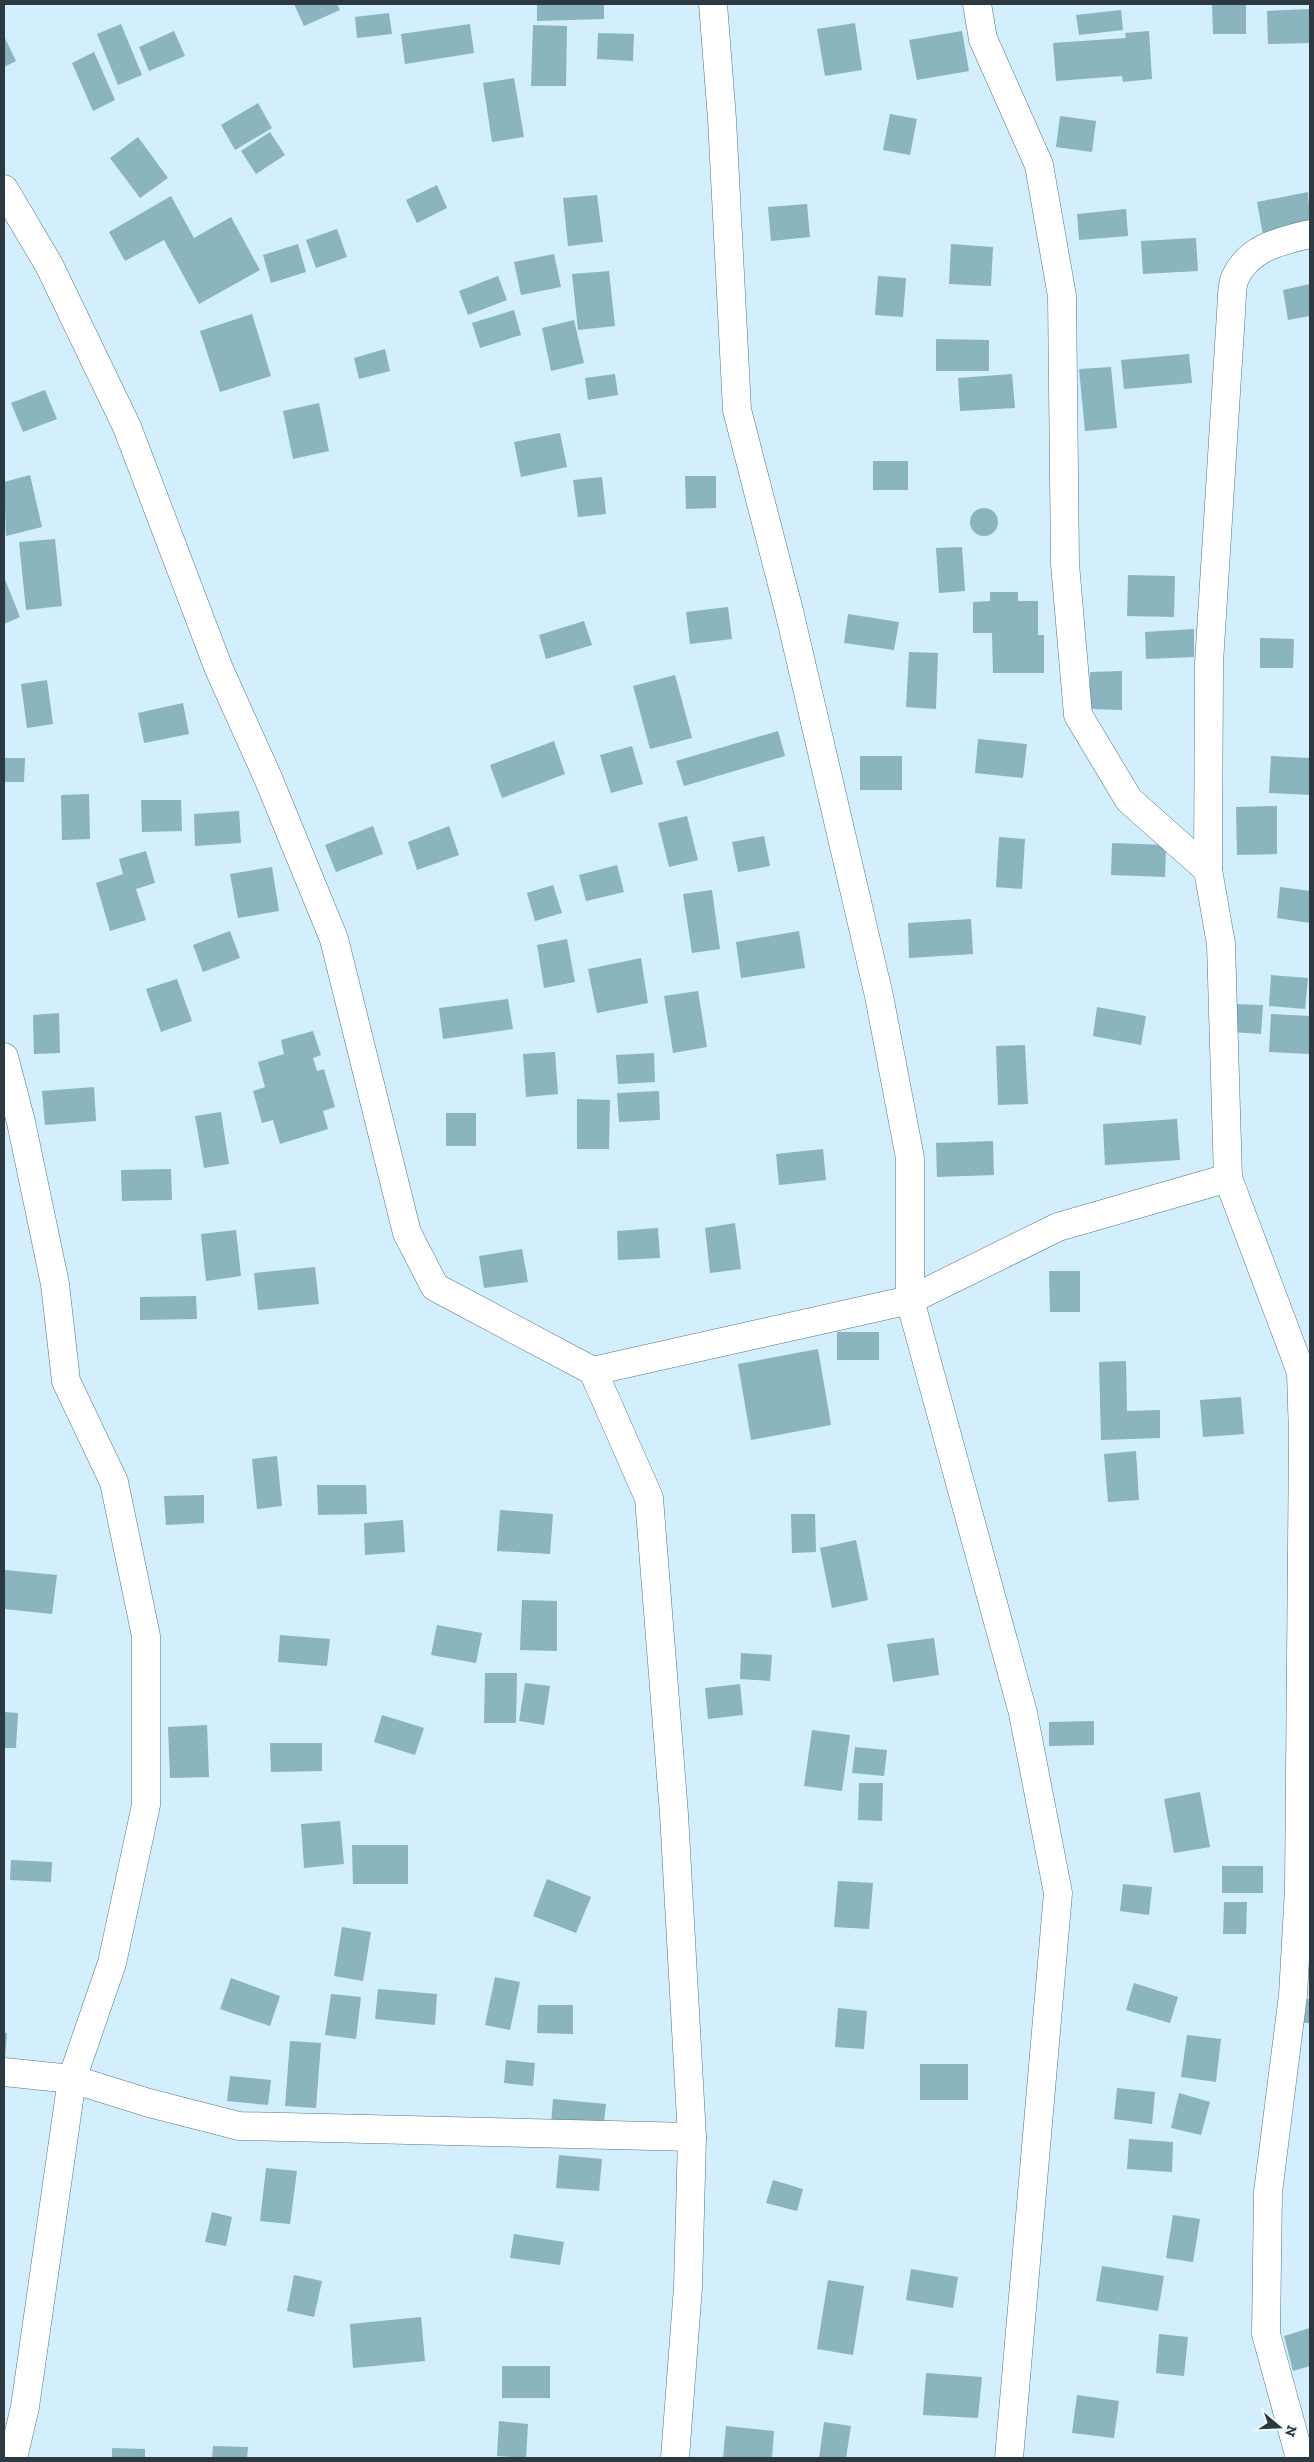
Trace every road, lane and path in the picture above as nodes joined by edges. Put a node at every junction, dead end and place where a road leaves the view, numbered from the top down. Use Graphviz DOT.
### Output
graph roads {
  1 [pos="714,4"];
  2 [pos="977,4"];
  3 [pos="4,189"];
  4 [pos="1310,234"];
  5 [pos="1208,870"];
  6 [pos="4,1057"];
  7 [pos="1228,1178"];
  8 [pos="910,1300"];
  9 [pos="593,1371"];
  10 [pos="4,2072"];
  11 [pos="72,2079"];
  12 [pos="692,2137"];
  13 [pos="13,2458"];
  14 [pos="675,2458"];
  15 [pos="1008,2458"];
  16 [pos="1300,2458"];
  1 -- 8 [label="street"];
  2 -- 5 [label="street"];
  3 -- 9 [label="street"];
  4 -- 5 [label="street"];
  5 -- 7 [label="street"];
  6 -- 11 [label="street"];
  7 -- 8 [label="street"];
  7 -- 16 [label="street"];
  8 -- 9 [label="street"];
  8 -- 15 [label="street"];
  9 -- 12 [label="street"];
  10 -- 11 [label="street"];
  11 -- 12 [label="street"];
  11 -- 13 [label="street"];
  12 -- 14 [label="street"];
}
